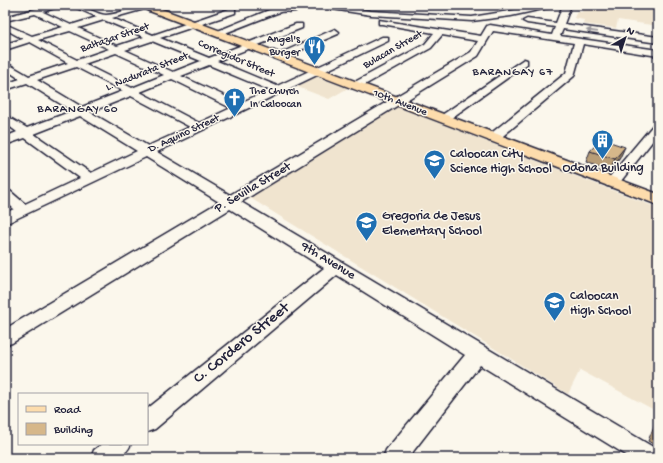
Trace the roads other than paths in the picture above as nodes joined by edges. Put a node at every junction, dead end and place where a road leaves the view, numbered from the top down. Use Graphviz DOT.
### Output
graph roads {
  1 [pos="59,5"];
  2 [pos="74,5"];
  3 [pos="222,5"];
  4 [pos="302,5"];
  5 [pos="319,5"];
  6 [pos="557,5"];
  7 [pos="568,5"];
  8 [pos="150,6"];
  9 [pos="18,7"];
  10 [pos="5,11"];
  11 [pos="35,11"];
  12 [pos="232,11"];
  13 [pos="290,11"];
  14 [pos="263,17"];
  15 [pos="105,18"];
  16 [pos="5,19"];
  17 [pos="527,21"];
  18 [pos="382,22"];
  19 [pos="194,24"];
  20 [pos="5,26"];
  21 [pos="299,26"];
  22 [pos="559,26"];
  23 [pos="70,28"];
  24 [pos="335,32"];
  25 [pos="440,32"];
  26 [pos="217,33"];
  27 [pos="554,37"];
  28 [pos="652,37"];
  29 [pos="153,38"];
  30 [pos="31,39"];
  31 [pos="385,39"];
  32 [pos="482,39"];
  33 [pos="579,41"];
  34 [pos="248,45"];
  35 [pos="5,47"];
  36 [pos="117,50"];
  37 [pos="658,53"];
  38 [pos="279,56"];
  39 [pos="208,60"];
  40 [pos="524,62"];
  41 [pos="77,63"];
  42 [pos="5,65"];
  43 [pos="317,71"];
  44 [pos="171,75"];
  45 [pos="28,79"];
  46 [pos="355,86"];
  47 [pos="5,87"];
  48 [pos="278,90"];
  49 [pos="130,91"];
  50 [pos="395,101"];
  51 [pos="241,108"];
  52 [pos="81,111"];
  53 [pos="5,118"];
  54 [pos="443,119"];
  55 [pos="658,126"];
  56 [pos="199,127"];
  57 [pos="25,133"];
  58 [pos="493,138"];
  59 [pos="5,141"];
  60 [pos="148,152"];
  61 [pos="90,179"];
  62 [pos="612,183"];
  63 [pos="5,194"];
  64 [pos="658,200"];
  65 [pos="230,201"];
  66 [pos="24,210"];
  67 [pos="5,219"];
  68 [pos="337,266"];
  69 [pos="5,338"];
  70 [pos="479,352"];
  71 [pos="148,421"];
  72 [pos="119,445"];
  73 [pos="102,458"];
  74 [pos="394,458"];
  75 [pos="651,458"];
  1 -- 11 [label="street"];
  2 -- 15 [label="street, Corregidor Street"];
  3 -- 12 [label="street"];
  4 -- 13 [label="street"];
  5 -- 6 [label="street"];
  7 -- 22 [label="street"];
  8 -- 15 [label="street"];
  8 -- 19 [label="main road, 10th Avenue"];
  9 -- 10 [label="street"];
  11 -- 16 [label="street"];
  11 -- 23 [label="street"];
  12 -- 14 [label="street"];
  12 -- 19 [label="street, Baltazar Street"];
  13 -- 14 [label="street"];
  13 -- 14 [label="street"];
  14 -- 26 [label="street"];
  15 -- 23 [label="street"];
  15 -- 29 [label="street, Corregidor Street"];
  17 -- 22 [label="street"];
  18 -- 25 [label="street"];
  19 -- 26 [label="main road, 10th Avenue"];
  19 -- 29 [label="street, Baltazar Street"];
  20 -- 30 [label="street"];
  21 -- 34 [label="street, L. Nadurata Street"];
  22 -- 27 [label="street"];
  28 -- 22 [label="street, one-way"];
  23 -- 30 [label="street"];
  23 -- 36 [label="street"];
  24 -- 38 [label="street"];
  25 -- 32 [label="street"];
  25 -- 46 [label="street, Bulacan Street"];
  26 -- 34 [label="main road, 10th Avenue"];
  27 -- 32 [label="street, P. Sevilla Street"];
  27 -- 33 [label="street"];
  29 -- 36 [label="street, Baltazar Street"];
  29 -- 39 [label="street, Corregidor Street"];
  30 -- 35 [label="street"];
  30 -- 41 [label="street"];
  31 -- 43 [label="street, D. Aquino Street"];
  32 -- 50 [label="street, P. Sevilla Street"];
  33 -- 37 [label="street"];
  33 -- 58 [label="street"];
  34 -- 38 [label="main road, 10th Avenue"];
  34 -- 39 [label="street, L. Nadurata Street"];
  36 -- 41 [label="street, Baltazar Street"];
  36 -- 44 [label="street"];
  38 -- 43 [label="main road, 10th Avenue"];
  39 -- 44 [label="street, L. Nadurata Street"];
  39 -- 48 [label="street, Corregidor Street"];
  40 -- 54 [label="street"];
  41 -- 45 [label="street, Baltazar Street"];
  41 -- 49 [label="street"];
  42 -- 45 [label="street, 9th Avenue"];
  43 -- 46 [label="main road, 10th Avenue"];
  43 -- 48 [label="street, D. Aquino Street"];
  44 -- 49 [label="street, L. Nadurata Street"];
  44 -- 51 [label="street"];
  45 -- 47 [label="street, Baltazar Street"];
  45 -- 52 [label="street, 9th Avenue"];
  46 -- 50 [label="main road, 10th Avenue"];
  48 -- 51 [label="street, D. Aquino Street"];
  49 -- 52 [label="street, L. Nadurata Street"];
  49 -- 56 [label="street"];
  50 -- 54 [label="main road, 10th Avenue"];
  50 -- 65 [label="street, P. Sevilla Street"];
  51 -- 56 [label="street, D. Aquino Street"];
  52 -- 57 [label="street, L. Nadurata Street"];
  52 -- 60 [label="street, 9th Avenue"];
  53 -- 57 [label="street"];
  54 -- 58 [label="main road, 10th Avenue"];
  55 -- 62 [label="street"];
  56 -- 60 [label="street, D. Aquino Street"];
  57 -- 59 [label="street, L. Nadurata Street"];
  57 -- 61 [label="street"];
  58 -- 62 [label="main road, 10th Avenue"];
  60 -- 61 [label="street, D. Aquino Street"];
  60 -- 65 [label="street, 9th Avenue"];
  61 -- 66 [label="street, D. Aquino Street"];
  62 -- 64 [label="main road, 10th Avenue"];
  63 -- 66 [label="street"];
  65 -- 68 [label="street, 9th Avenue"];
  65 -- 69 [label="street, P. Sevilla Street"];
  66 -- 67 [label="street, D. Aquino Street"];
  68 -- 70 [label="street, 9th Avenue"];
  68 -- 71 [label="street, C. Cordero Street"];
  70 -- 74 [label="street"];
  70 -- 75 [label="street, 9th Avenue"];
  72 -- 73 [label="street"];
}
